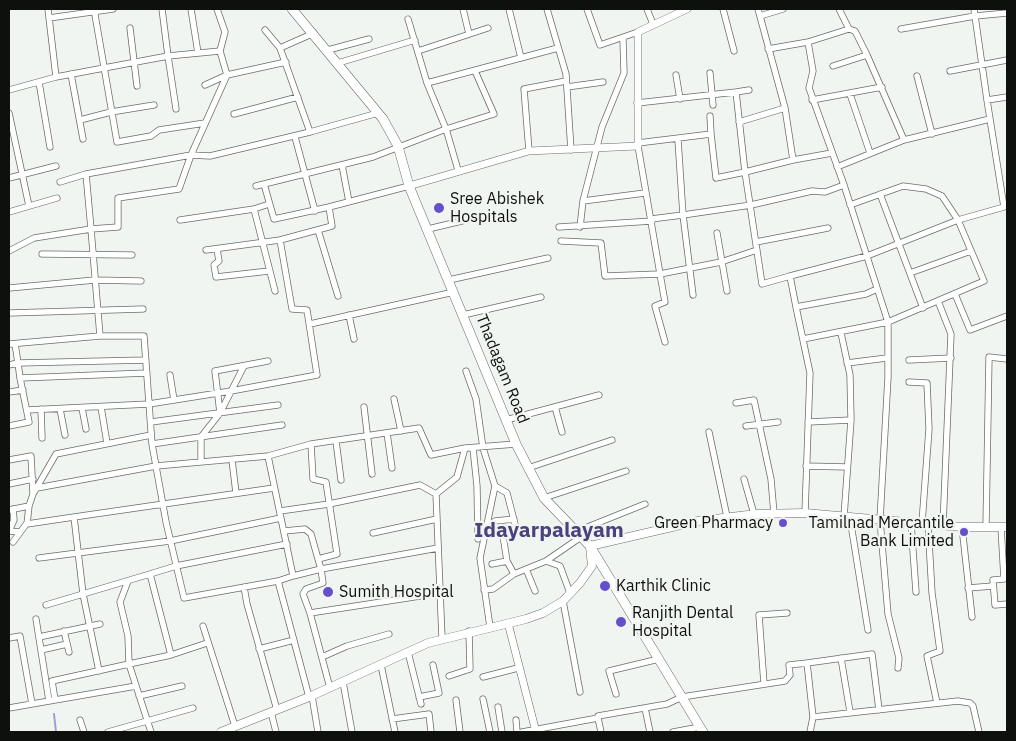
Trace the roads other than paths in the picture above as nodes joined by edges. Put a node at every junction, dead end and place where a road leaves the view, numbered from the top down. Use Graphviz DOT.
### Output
graph roads {
  1 [pos="48,9"];
  2 [pos="113,9"];
  3 [pos="162,9"];
  4 [pos="192,9"];
  5 [pos="217,9"];
  6 [pos="292,9"];
  7 [pos="463,9"];
  8 [pos="508,9"];
  9 [pos="547,9"];
  10 [pos="586,9"];
  11 [pos="647,9"];
  12 [pos="687,9"];
  13 [pos="723,9"];
  14 [pos="758,9"];
  15 [pos="783,9"];
  16 [pos="839,9"];
  17 [pos="974,9"];
  18 [pos="94,10"];
  19 [pos="1007,13"];
  20 [pos="760,16"];
  21 [pos="975,16"];
  22 [pos="49,18"];
  23 [pos="408,19"];
  24 [pos="653,24"];
  25 [pos="130,28"];
  26 [pos="488,28"];
  27 [pos="849,29"];
  28 [pos="901,29"];
  29 [pos="265,30"];
  30 [pos="638,32"];
  31 [pos="314,33"];
  32 [pos="469,34"];
  33 [pos="369,39"];
  34 [pos="623,39"];
  35 [pos="415,40"];
  36 [pos="808,42"];
  37 [pos="280,48"];
  38 [pos="558,48"];
  39 [pos="768,49"];
  40 [pos="328,50"];
  41 [pos="220,51"];
  42 [pos="418,51"];
  43 [pos="734,51"];
  44 [pos="198,53"];
  45 [pos="867,55"];
  46 [pos="168,56"];
  47 [pos="521,58"];
  48 [pos="1007,60"];
  49 [pos="135,62"];
  50 [pos="286,62"];
  51 [pos="338,63"];
  52 [pos="982,64"];
  53 [pos="833,66"];
  54 [pos="103,68"];
  55 [pos="950,70"];
  56 [pos="475,71"];
  57 [pos="710,73"];
  58 [pos="71,74"];
  59 [pos="676,74"];
  60 [pos="227,75"];
  61 [pos="917,76"];
  62 [pos="56,77"];
  63 [pos="39,82"];
  64 [pos="603,82"];
  65 [pos="427,83"];
  66 [pos="567,84"];
  67 [pos="205,85"];
  68 [pos="137,86"];
  69 [pos="882,87"];
  70 [pos="9,90"];
  71 [pos="749,90"];
  72 [pos="736,92"];
  73 [pos="850,94"];
  74 [pos="712,96"];
  75 [pos="1007,96"];
  76 [pos="298,97"];
  77 [pos="680,99"];
  78 [pos="812,100"];
  79 [pos="987,100"];
  80 [pos="637,103"];
  81 [pos="713,105"];
  82 [pos="154,106"];
  83 [pos="785,108"];
  84 [pos="176,109"];
  85 [pos="111,112"];
  86 [pos="9,113"];
  87 [pos="378,113"];
  88 [pos="234,114"];
  89 [pos="710,116"];
  90 [pos="990,119"];
  91 [pos="80,120"];
  92 [pos="738,122"];
  93 [pos="205,123"];
  94 [pos="446,129"];
  95 [pos="310,132"];
  96 [pos="711,134"];
  97 [pos="932,134"];
  98 [pos="295,137"];
  99 [pos="84,139"];
  100 [pos="678,140"];
  101 [pos="904,140"];
  102 [pos="638,144"];
  103 [pos="398,146"];
  104 [pos="50,147"];
  105 [pos="598,148"];
  106 [pos="571,150"];
  107 [pos="529,151"];
  108 [pos="870,152"];
  109 [pos="832,153"];
  110 [pos="191,155"];
  111 [pos="792,160"];
  112 [pos="342,165"];
  113 [pos="56,166"];
  114 [pos="837,167"];
  115 [pos="458,170"];
  116 [pos="745,172"];
  117 [pos="23,174"];
  118 [pos="86,174"];
  119 [pos="306,175"];
  120 [pos="9,178"];
  121 [pos="1004,181"];
  122 [pos="60,182"];
  123 [pos="264,184"];
  124 [pos="844,185"];
  125 [pos="256,186"];
  126 [pos="409,186"];
  127 [pos="645,193"];
  128 [pos="880,194"];
  129 [pos="57,198"];
  130 [pos="583,201"];
  131 [pos="349,202"];
  132 [pos="270,204"];
  133 [pos="752,205"];
  134 [pos="850,205"];
  135 [pos="29,206"];
  136 [pos="329,207"];
  137 [pos="254,209"];
  138 [pos="315,211"];
  139 [pos="9,212"];
  140 [pos="683,215"];
  141 [pos="470,219"];
  142 [pos="180,220"];
  143 [pos="651,220"];
  144 [pos="958,220"];
  145 [pos="558,227"];
  146 [pos="580,227"];
  147 [pos="91,228"];
  148 [pos="828,228"];
  149 [pos="428,229"];
  150 [pos="318,230"];
  151 [pos="717,233"];
  152 [pos="280,240"];
  153 [pos="561,241"];
  154 [pos="756,242"];
  155 [pos="262,243"];
  156 [pos="899,244"];
  157 [pos="217,249"];
  158 [pos="9,250"];
  159 [pos="206,250"];
  160 [pos="757,250"];
  161 [pos="971,251"];
  162 [pos="42,254"];
  163 [pos="93,255"];
  164 [pos="132,255"];
  165 [pos="866,256"];
  166 [pos="548,258"];
  167 [pos="721,262"];
  168 [pos="688,268"];
  169 [pos="269,271"];
  170 [pos="910,273"];
  171 [pos="660,274"];
  172 [pos="790,276"];
  173 [pos="95,280"];
  174 [pos="449,280"];
  175 [pos="141,281"];
  176 [pos="9,288"];
  177 [pos="877,289"];
  178 [pos="726,291"];
  179 [pos="275,292"];
  180 [pos="454,292"];
  181 [pos="955,294"];
  182 [pos="693,295"];
  183 [pos="338,296"];
  184 [pos="541,297"];
  185 [pos="938,301"];
  186 [pos="796,306"];
  187 [pos="923,308"];
  188 [pos="143,309"];
  189 [pos="98,310"];
  190 [pos="9,313"];
  191 [pos="349,315"];
  192 [pos="463,315"];
  193 [pos="1007,316"];
  194 [pos="888,322"];
  195 [pos="310,324"];
  196 [pos="841,333"];
  197 [pos="100,336"];
  198 [pos="354,339"];
  199 [pos="803,339"];
  200 [pos="665,342"];
  201 [pos="12,344"];
  202 [pos="887,358"];
  203 [pos="951,358"];
  204 [pos="1007,358"];
  205 [pos="146,360"];
  206 [pos="910,360"];
  207 [pos="268,361"];
  208 [pos="18,363"];
  209 [pos="848,363"];
  210 [pos="9,365"];
  211 [pos="244,366"];
  212 [pos="466,371"];
  213 [pos="147,373"];
  214 [pos="170,375"];
  215 [pos="20,378"];
  216 [pos="909,382"];
  217 [pos="23,390"];
  218 [pos="231,391"];
  219 [pos="9,392"];
  220 [pos="218,393"];
  221 [pos="599,395"];
  222 [pos="394,399"];
  223 [pos="174,400"];
  224 [pos="736,403"];
  225 [pos="149,404"];
  226 [pos="278,405"];
  227 [pos="101,407"];
  228 [pos="364,407"];
  229 [pos="555,407"];
  230 [pos="60,408"];
  231 [pos="82,408"];
  232 [pos="41,409"];
  233 [pos="27,410"];
  234 [pos="220,413"];
  235 [pos="506,420"];
  236 [pos="851,420"];
  237 [pos="150,422"];
  238 [pos="778,422"];
  239 [pos="808,422"];
  240 [pos="759,424"];
  241 [pos="282,425"];
  242 [pos="9,426"];
  243 [pos="746,426"];
  244 [pos="86,428"];
  245 [pos="401,431"];
  246 [pos="562,432"];
  247 [pos="709,432"];
  248 [pos="387,433"];
  249 [pos="65,435"];
  250 [pos="151,435"];
  251 [pos="368,436"];
  252 [pos="201,437"];
  253 [pos="42,438"];
  254 [pos="612,440"];
  255 [pos="336,441"];
  256 [pos="107,443"];
  257 [pos="152,444"];
  258 [pos="311,444"];
  259 [pos="516,444"];
  260 [pos="464,448"];
  261 [pos="473,448"];
  262 [pos="483,448"];
  263 [pos="268,456"];
  264 [pos="9,460"];
  265 [pos="232,460"];
  266 [pos="201,462"];
  267 [pos="156,466"];
  268 [pos="806,466"];
  269 [pos="847,467"];
  270 [pos="392,468"];
  271 [pos="528,468"];
  272 [pos="626,471"];
  273 [pos="372,474"];
  274 [pos="32,479"];
  275 [pos="744,479"];
  276 [pos="341,480"];
  277 [pos="9,484"];
  278 [pos="495,486"];
  279 [pos="37,488"];
  280 [pos="274,488"];
  281 [pos="236,493"];
  282 [pos="33,494"];
  283 [pos="436,494"];
  284 [pos="544,498"];
  285 [pos="162,504"];
  286 [pos="329,504"];
  287 [pos="645,504"];
  288 [pos="29,506"];
  289 [pos="11,510"];
  290 [pos="280,511"];
  291 [pos="804,513"];
  292 [pos="754,514"];
  293 [pos="774,514"];
  294 [pos="74,517"];
  295 [pos="727,517"];
  296 [pos="847,517"];
  297 [pos="281,518"];
  298 [pos="437,519"];
  299 [pos="514,519"];
  300 [pos="880,520"];
  301 [pos="495,521"];
  302 [pos="911,523"];
  303 [pos="27,524"];
  304 [pos="925,524"];
  305 [pos="943,526"];
  306 [pos="962,527"];
  307 [pos="986,527"];
  308 [pos="1004,527"];
  309 [pos="284,530"];
  310 [pos="20,532"];
  311 [pos="373,533"];
  312 [pos="578,535"];
  313 [pos="478,539"];
  314 [pos="170,541"];
  315 [pos="12,542"];
  316 [pos="287,544"];
  317 [pos="590,546"];
  318 [pos="438,548"];
  319 [pos="80,553"];
  320 [pos="38,558"];
  321 [pos="318,559"];
  322 [pos="507,561"];
  323 [pos="546,561"];
  324 [pos="492,564"];
  325 [pos="176,566"];
  326 [pos="321,569"];
  327 [pos="526,569"];
  328 [pos="150,574"];
  329 [pos="514,574"];
  330 [pos="293,576"];
  331 [pos="128,581"];
  332 [pos="278,581"];
  333 [pos="994,586"];
  334 [pos="244,587"];
  335 [pos="968,588"];
  336 [pos="484,590"];
  337 [pos="535,590"];
  338 [pos="916,592"];
  339 [pos="440,593"];
  340 [pos="570,593"];
  341 [pos="83,594"];
  342 [pos="563,601"];
  343 [pos="1007,604"];
  344 [pos="46,605"];
  345 [pos="310,613"];
  346 [pos="787,613"];
  347 [pos="972,617"];
  348 [pos="36,619"];
  349 [pos="508,623"];
  350 [pos="100,624"];
  351 [pos="90,626"];
  352 [pos="203,626"];
  353 [pos="490,626"];
  354 [pos="868,630"];
  355 [pos="64,631"];
  356 [pos="469,631"];
  357 [pos="389,634"];
  358 [pos="39,636"];
  359 [pos="9,638"];
  360 [pos="442,638"];
  361 [pos="294,640"];
  362 [pos="207,643"];
  363 [pos="67,644"];
  364 [pos="259,649"];
  365 [pos="41,650"];
  366 [pos="69,652"];
  367 [pos="408,652"];
  368 [pos="170,654"];
  369 [pos="322,656"];
  370 [pos="841,658"];
  371 [pos="659,659"];
  372 [pos="807,663"];
  373 [pos="129,664"];
  374 [pos="381,664"];
  375 [pos="432,665"];
  376 [pos="518,668"];
  377 [pos="898,668"];
  378 [pos="99,671"];
  379 [pos="449,676"];
  380 [pos="483,677"];
  381 [pos="343,682"];
  382 [pos="764,684"];
  383 [pos="136,686"];
  384 [pos="182,686"];
  385 [pos="330,688"];
  386 [pos="580,692"];
  387 [pos="616,694"];
  388 [pos="139,696"];
  389 [pos="310,696"];
  390 [pos="419,697"];
  391 [pos="682,697"];
  392 [pos="456,700"];
  393 [pos="483,700"];
  394 [pos="52,701"];
  395 [pos="936,702"];
  396 [pos="32,704"];
  397 [pos="421,704"];
  398 [pos="498,707"];
  399 [pos="9,708"];
  400 [pos="193,708"];
  401 [pos="645,708"];
  402 [pos="879,710"];
  403 [pos="274,711"];
  404 [pos="850,712"];
  405 [pos="814,717"];
  406 [pos="598,718"];
  407 [pos="392,719"];
  408 [pos="80,720"];
  409 [pos="516,720"];
  410 [pos="148,721"];
  411 [pos="232,729"];
  412 [pos="701,730"];
  413 [pos="535,731"];
  414 [pos="84,732"];
  415 [pos="108,732"];
  416 [pos="151,732"];
  417 [pos="221,732"];
  418 [pos="276,732"];
  419 [pos="318,732"];
  420 [pos="352,732"];
  421 [pos="395,732"];
  422 [pos="431,732"];
  423 [pos="460,732"];
  424 [pos="490,732"];
  425 [pos="502,732"];
  426 [pos="517,732"];
  427 [pos="522,732"];
  428 [pos="600,732"];
  429 [pos="650,732"];
  430 [pos="673,732"];
  431 [pos="680,732"];
  432 [pos="810,732"];
  433 [pos="979,732"];
  1 -- 22 [label="street"];
  2 -- 18 [label="street"];
  3 -- 46 [label="street"];
  4 -- 44 [label="street"];
  5 -- 41 [label="street"];
  6 -- 31 [label="main road, Thadagam Road"];
  7 -- 32 [label="street"];
  8 -- 47 [label="street"];
  9 -- 38 [label="street"];
  10 -- 34 [label="street"];
  11 -- 24 [label="street"];
  12 -- 24 [label="street"];
  13 -- 43 [label="street"];
  14 -- 20 [label="street"];
  15 -- 20 [label="street"];
  16 -- 27 [label="street"];
  17 -- 21 [label="street"];
  18 -- 22 [label="street"];
  18 -- 54 [label="street"];
  19 -- 21 [label="street"];
  20 -- 39 [label="street"];
  21 -- 28 [label="street"];
  21 -- 52 [label="street"];
  22 -- 62 [label="street"];
  23 -- 35 [label="street"];
  24 -- 30 [label="street"];
  25 -- 49 [label="street"];
  26 -- 32 [label="street"];
  27 -- 36 [label="street"];
  27 -- 45 [label="street"];
  29 -- 37 [label="street"];
  30 -- 34 [label="street"];
  30 -- 80 [label="street"];
  31 -- 37 [label="street"];
  31 -- 40 [label="main road, Thadagam Road"];
  32 -- 42 [label="street"];
  33 -- 40 [label="street"];
  34 -- 105 [label="street"];
  35 -- 42 [label="street"];
  35 -- 51 [label="street"];
  36 -- 39 [label="street"];
  36 -- 78 [label="street"];
  37 -- 50 [label="street"];
  38 -- 47 [label="street"];
  38 -- 66 [label="street"];
  39 -- 83 [label="street"];
  40 -- 51 [label="main road, Thadagam Road"];
  41 -- 44 [label="street"];
  41 -- 60 [label="street"];
  42 -- 65 [label="street"];
  44 -- 46 [label="street"];
  45 -- 53 [label="street"];
  45 -- 69 [label="street"];
  46 -- 49 [label="street"];
  46 -- 84 [label="street"];
  47 -- 56 [label="street"];
  48 -- 52 [label="street"];
  49 -- 54 [label="street"];
  49 -- 68 [label="street"];
  50 -- 60 [label="street"];
  50 -- 76 [label="street"];
  51 -- 87 [label="main road, Thadagam Road"];
  52 -- 55 [label="street"];
  52 -- 79 [label="street"];
  54 -- 58 [label="street"];
  54 -- 85 [label="street"];
  56 -- 65 [label="street"];
  56 -- 94 [label="street"];
  57 -- 74 [label="street"];
  58 -- 62 [label="street"];
  58 -- 91 [label="street"];
  59 -- 77 [label="street"];
  60 -- 67 [label="street"];
  60 -- 93 [label="street"];
  61 -- 97 [label="street"];
  62 -- 63 [label="street"];
  63 -- 70 [label="street"];
  63 -- 104 [label="street"];
  64 -- 66 [label="street"];
  65 -- 94 [label="street"];
  66 -- 106 [label="street"];
  66 -- 107 [label="street"];
  69 -- 73 [label="street"];
  69 -- 101 [label="street"];
  71 -- 72 [label="street"];
  72 -- 74 [label="street"];
  72 -- 92 [label="street"];
  73 -- 78 [label="street"];
  73 -- 108 [label="street"];
  74 -- 77 [label="street"];
  74 -- 81 [label="street"];
  75 -- 79 [label="street"];
  76 -- 88 [label="street"];
  76 -- 95 [label="street"];
  77 -- 80 [label="street"];
  78 -- 109 [label="street"];
  79 -- 90 [label="street"];
  80 -- 102 [label="street"];
  82 -- 85 [label="street"];
  83 -- 92 [label="street"];
  83 -- 111 [label="street"];
  85 -- 91 [label="street"];
  85 -- 93 [label="street"];
  86 -- 117 [label="street"];
  87 -- 95 [label="street"];
  87 -- 103 [label="main road, Thadagam Road"];
  89 -- 96 [label="street"];
  90 -- 97 [label="street"];
  90 -- 121 [label="street"];
  91 -- 99 [label="street"];
  92 -- 116 [label="street"];
  93 -- 110 [label="street"];
  94 -- 103 [label="street"];
  94 -- 115 [label="street"];
  95 -- 98 [label="street"];
  96 -- 100 [label="street"];
  96 -- 116 [label="street"];
  97 -- 101 [label="street"];
  98 -- 110 [label="street"];
  98 -- 119 [label="street"];
  100 -- 102 [label="street"];
  100 -- 140 [label="street"];
  101 -- 108 [label="street"];
  102 -- 105 [label="street"];
  102 -- 127 [label="street"];
  103 -- 112 [label="street"];
  103 -- 126 [label="main road, Thadagam Road"];
  105 -- 106 [label="street"];
  105 -- 130 [label="street"];
  106 -- 107 [label="street"];
  107 -- 115 [label="street"];
  108 -- 114 [label="street"];
  109 -- 111 [label="street"];
  109 -- 114 [label="street"];
  110 -- 118 [label="street"];
  110 -- 147 [label="street"];
  111 -- 116 [label="street"];
  112 -- 119 [label="street"];
  112 -- 131 [label="street"];
  113 -- 117 [label="street"];
  114 -- 124 [label="street"];
  115 -- 126 [label="street"];
  116 -- 133 [label="street"];
  117 -- 120 [label="street"];
  117 -- 135 [label="street"];
  118 -- 122 [label="street"];
  118 -- 147 [label="street"];
  119 -- 123 [label="street"];
  119 -- 138 [label="street"];
  121 -- 144 [label="street"];
  123 -- 125 [label="street"];
  123 -- 132 [label="street"];
  124 -- 133 [label="street"];
  124 -- 134 [label="street"];
  126 -- 131 [label="street"];
  126 -- 149 [label="main road, Thadagam Road"];
  127 -- 130 [label="street"];
  127 -- 143 [label="street"];
  128 -- 134 [label="street"];
  128 -- 144 [label="street"];
  128 -- 156 [label="street"];
  129 -- 135 [label="street"];
  130 -- 146 [label="street"];
  131 -- 136 [label="street"];
  132 -- 137 [label="street"];
  132 -- 138 [label="street"];
  133 -- 140 [label="street"];
  133 -- 154 [label="street"];
  134 -- 165 [label="street"];
  135 -- 139 [label="street"];
  136 -- 138 [label="street"];
  136 -- 150 [label="street"];
  137 -- 142 [label="street"];
  137 -- 155 [label="street"];
  140 -- 143 [label="street"];
  140 -- 168 [label="street"];
  141 -- 149 [label="street"];
  143 -- 146 [label="street"];
  143 -- 171 [label="street"];
  144 -- 156 [label="street"];
  144 -- 161 [label="street"];
  145 -- 146 [label="street"];
  147 -- 158 [label="street"];
  147 -- 163 [label="street"];
  148 -- 154 [label="street"];
  149 -- 174 [label="main road, Thadagam Road"];
  150 -- 152 [label="street"];
  150 -- 183 [label="street"];
  151 -- 167 [label="street"];
  152 -- 155 [label="street"];
  152 -- 195 [label="street"];
  153 -- 171 [label="street"];
  154 -- 160 [label="street"];
  155 -- 157 [label="street"];
  155 -- 169 [label="street"];
  156 -- 165 [label="street"];
  156 -- 170 [label="street"];
  157 -- 159 [label="street"];
  157 -- 169 [label="street"];
  160 -- 167 [label="street"];
  160 -- 172 [label="street"];
  161 -- 170 [label="street"];
  161 -- 181 [label="street"];
  162 -- 163 [label="street"];
  163 -- 164 [label="street"];
  163 -- 173 [label="street"];
  165 -- 172 [label="street"];
  165 -- 177 [label="street"];
  166 -- 174 [label="street"];
  167 -- 168 [label="street"];
  167 -- 178 [label="street"];
  168 -- 171 [label="street"];
  168 -- 182 [label="street"];
  169 -- 179 [label="street"];
  170 -- 187 [label="street"];
  171 -- 200 [label="street"];
  172 -- 186 [label="street"];
  173 -- 175 [label="street"];
  173 -- 176 [label="street"];
  173 -- 189 [label="street"];
  174 -- 180 [label="main road, Thadagam Road"];
  177 -- 186 [label="street"];
  177 -- 194 [label="street"];
  180 -- 191 [label="street"];
  180 -- 192 [label="main road, Thadagam Road"];
  181 -- 185 [label="street"];
  181 -- 193 [label="street"];
  184 -- 192 [label="street"];
  185 -- 187 [label="street"];
  185 -- 203 [label="street"];
  186 -- 199 [label="street"];
  187 -- 194 [label="street"];
  188 -- 189 [label="street"];
  189 -- 190 [label="street"];
  189 -- 197 [label="street"];
  191 -- 195 [label="street"];
  191 -- 198 [label="street"];
  192 -- 235 [label="main road, Thadagam Road"];
  194 -- 196 [label="street"];
  194 -- 202 [label="street"];
  195 -- 218 [label="street"];
  196 -- 199 [label="street"];
  196 -- 209 [label="street"];
  197 -- 201 [label="street"];
  197 -- 205 [label="street"];
  199 -- 239 [label="street"];
  201 -- 208 [label="street"];
  202 -- 209 [label="street"];
  202 -- 300 [label="street"];
  203 -- 206 [label="street"];
  203 -- 305 [label="street"];
  204 -- 307 [label="street"];
  205 -- 208 [label="street"];
  205 -- 213 [label="street"];
  207 -- 211 [label="street"];
  208 -- 210 [label="street"];
  208 -- 215 [label="street"];
  209 -- 236 [label="street"];
  211 -- 218 [label="street"];
  211 -- 220 [label="street"];
  212 -- 262 [label="street"];
  213 -- 215 [label="street"];
  213 -- 225 [label="street"];
  214 -- 223 [label="street"];
  215 -- 217 [label="street"];
  216 -- 304 [label="street"];
  217 -- 219 [label="street"];
  217 -- 233 [label="street"];
  218 -- 220 [label="street"];
  218 -- 234 [label="street"];
  220 -- 223 [label="street"];
  220 -- 234 [label="street"];
  221 -- 229 [label="street"];
  222 -- 245 [label="street"];
  223 -- 225 [label="street"];
  224 -- 240 [label="street"];
  225 -- 227 [label="street"];
  225 -- 237 [label="street"];
  226 -- 234 [label="street"];
  227 -- 231 [label="street"];
  227 -- 256 [label="street"];
  228 -- 251 [label="street"];
  229 -- 235 [label="street"];
  229 -- 246 [label="street"];
  230 -- 231 [label="street"];
  230 -- 232 [label="street"];
  230 -- 249 [label="street"];
  231 -- 244 [label="street"];
  232 -- 233 [label="street"];
  232 -- 253 [label="street"];
  233 -- 242 [label="street"];
  234 -- 237 [label="street"];
  234 -- 252 [label="street"];
  235 -- 259 [label="main road, Thadagam Road"];
  236 -- 239 [label="street"];
  236 -- 269 [label="street"];
  237 -- 250 [label="street"];
  238 -- 240 [label="street"];
  239 -- 268 [label="street"];
  240 -- 243 [label="street"];
  240 -- 293 [label="street"];
  241 -- 252 [label="street"];
  245 -- 248 [label="street"];
  245 -- 260 [label="street"];
  247 -- 295 [label="street"];
  248 -- 251 [label="street"];
  248 -- 270 [label="street"];
  250 -- 256 [label="street"];
  250 -- 257 [label="street"];
  251 -- 255 [label="street"];
  251 -- 273 [label="street"];
  252 -- 257 [label="street"];
  252 -- 266 [label="street"];
  254 -- 271 [label="street"];
  255 -- 258 [label="street"];
  255 -- 276 [label="street"];
  256 -- 279 [label="street"];
  257 -- 267 [label="street"];
  258 -- 263 [label="street"];
  258 -- 286 [label="street"];
  259 -- 262 [label="street"];
  259 -- 271 [label="main road, Thadagam Road"];
  260 -- 261 [label="street"];
  260 -- 283 [label="street"];
  261 -- 262 [label="street"];
  261 -- 313 [label="street"];
  262 -- 278 [label="street"];
  263 -- 265 [label="street"];
  263 -- 280 [label="street"];
  264 -- 274 [label="street"];
  265 -- 266 [label="street"];
  265 -- 281 [label="street"];
  266 -- 267 [label="street"];
  267 -- 279 [label="street"];
  267 -- 285 [label="street"];
  268 -- 269 [label="street"];
  268 -- 291 [label="street"];
  269 -- 296 [label="street"];
  271 -- 284 [label="main road, Thadagam Road"];
  272 -- 284 [label="street"];
  274 -- 277 [label="street"];
  274 -- 282 [label="street"];
  275 -- 292 [label="street"];
  278 -- 299 [label="street"];
  278 -- 336 [label="street"];
  279 -- 282 [label="street"];
  280 -- 281 [label="street"];
  280 -- 290 [label="street"];
  281 -- 285 [label="street"];
  282 -- 288 [label="street"];
  283 -- 286 [label="street"];
  283 -- 298 [label="street"];
  284 -- 312 [label="main road, Thadagam Road"];
  285 -- 294 [label="street"];
  285 -- 314 [label="street"];
  286 -- 290 [label="street"];
  286 -- 321 [label="street"];
  287 -- 312 [label="street"];
  288 -- 289 [label="street"];
  288 -- 303 [label="street"];
  289 -- 310 [label="street"];
  290 -- 297 [label="street"];
  291 -- 293 [label="main road"];
  291 -- 296 [label="main road"];
  292 -- 293 [label="main road"];
  292 -- 295 [label="main road"];
  294 -- 303 [label="street"];
  294 -- 319 [label="street"];
  295 -- 317 [label="main road"];
  296 -- 300 [label="main road"];
  296 -- 354 [label="street"];
  297 -- 309 [label="street"];
  297 -- 314 [label="street"];
  298 -- 311 [label="street"];
  298 -- 318 [label="street"];
  299 -- 301 [label="street"];
  299 -- 322 [label="street"];
  300 -- 302 [label="main road"];
  300 -- 377 [label="street"];
  302 -- 304 [label="main road"];
  302 -- 338 [label="street"];
  303 -- 310 [label="street"];
  304 -- 305 [label="main road"];
  304 -- 395 [label="street"];
  305 -- 306 [label="main road"];
  306 -- 307 [label="main road"];
  306 -- 335 [label="street"];
  307 -- 308 [label="main road"];
  308 -- 333 [label="street"];
  309 -- 316 [label="street"];
  309 -- 321 [label="street"];
  310 -- 315 [label="street"];
  312 -- 317 [label="main road, Thadagam Road"];
  312 -- 323 [label="street"];
  314 -- 319 [label="street"];
  314 -- 325 [label="street"];
  316 -- 325 [label="street"];
  316 -- 330 [label="street"];
  317 -- 340 [label="main road"];
  317 -- 371 [label="main road, Thadagam Road"];
  318 -- 326 [label="street"];
  318 -- 339 [label="street"];
  319 -- 320 [label="street"];
  319 -- 341 [label="street"];
  321 -- 326 [label="street"];
  322 -- 324 [label="street"];
  322 -- 329 [label="street"];
  323 -- 327 [label="street"];
  323 -- 340 [label="street"];
  325 -- 328 [label="street"];
  325 -- 334 [label="street"];
  326 -- 330 [label="street"];
  326 -- 345 [label="street"];
  327 -- 329 [label="street"];
  327 -- 337 [label="street"];
  328 -- 331 [label="street"];
  328 -- 368 [label="street"];
  329 -- 336 [label="street"];
  330 -- 332 [label="street"];
  331 -- 341 [label="street"];
  331 -- 373 [label="street"];
  332 -- 334 [label="street"];
  332 -- 361 [label="street"];
  333 -- 335 [label="street"];
  333 -- 343 [label="street"];
  334 -- 364 [label="street"];
  335 -- 347 [label="street"];
  336 -- 353 [label="street"];
  339 -- 345 [label="street"];
  339 -- 360 [label="street"];
  340 -- 342 [label="main road"];
  341 -- 344 [label="street"];
  341 -- 351 [label="street"];
  342 -- 349 [label="main road"];
  342 -- 386 [label="street"];
  345 -- 369 [label="street"];
  346 -- 382 [label="street"];
  348 -- 358 [label="street"];
  349 -- 353 [label="main road"];
  349 -- 376 [label="street"];
  350 -- 351 [label="street"];
  351 -- 355 [label="street"];
  351 -- 378 [label="street"];
  352 -- 362 [label="street"];
  353 -- 356 [label="main road"];
  355 -- 358 [label="street"];
  355 -- 363 [label="street"];
  356 -- 360 [label="main road"];
  356 -- 379 [label="street"];
  357 -- 369 [label="street"];
  358 -- 365 [label="street"];
  359 -- 396 [label="street"];
  360 -- 367 [label="main road"];
  361 -- 364 [label="street"];
  361 -- 389 [label="street"];
  362 -- 368 [label="street"];
  362 -- 411 [label="street"];
  363 -- 365 [label="street"];
  363 -- 366 [label="street"];
  364 -- 403 [label="street"];
  365 -- 394 [label="street"];
  367 -- 374 [label="main road"];
  367 -- 390 [label="street"];
  368 -- 373 [label="street"];
  369 -- 385 [label="street"];
  370 -- 372 [label="street"];
  370 -- 402 [label="street"];
  370 -- 404 [label="street"];
  371 -- 387 [label="street"];
  371 -- 391 [label="main road, Thadagam Road"];
  372 -- 382 [label="street"];
  372 -- 405 [label="street"];
  373 -- 378 [label="street"];
  373 -- 383 [label="street"];
  374 -- 381 [label="main road"];
  374 -- 407 [label="street"];
  375 -- 390 [label="street"];
  376 -- 380 [label="street"];
  376 -- 413 [label="street"];
  378 -- 394 [label="street"];
  381 -- 385 [label="main road"];
  381 -- 420 [label="street"];
  382 -- 391 [label="street"];
  383 -- 388 [label="street"];
  383 -- 394 [label="street"];
  384 -- 388 [label="street"];
  385 -- 389 [label="main road"];
  388 -- 410 [label="street"];
  389 -- 403 [label="main road"];
  389 -- 419 [label="street"];
  390 -- 397 [label="street"];
  391 -- 401 [label="street"];
  391 -- 412 [label="main road, Thadagam Road"];
  392 -- 423 [label="street"];
  393 -- 424 [label="street"];
  394 -- 396 [label="street"];
  395 -- 402 [label="street"];
  395 -- 433 [label="street"];
  396 -- 399 [label="street"];
  398 -- 425 [label="street"];
  400 -- 410 [label="street"];
  401 -- 406 [label="street"];
  401 -- 429 [label="street"];
  402 -- 404 [label="street"];
  403 -- 411 [label="main road"];
  403 -- 418 [label="street"];
  404 -- 405 [label="street"];
  405 -- 432 [label="street"];
  406 -- 413 [label="street"];
  406 -- 428 [label="street"];
  407 -- 421 [label="street"];
  407 -- 422 [label="street"];
  408 -- 414 [label="street"];
  409 -- 426 [label="street"];
  410 -- 415 [label="street"];
  410 -- 416 [label="street"];
  411 -- 417 [label="main road"];
  412 -- 431 [label="street"];
  413 -- 427 [label="street"];
  430 -- 431 [label="street"];
}
